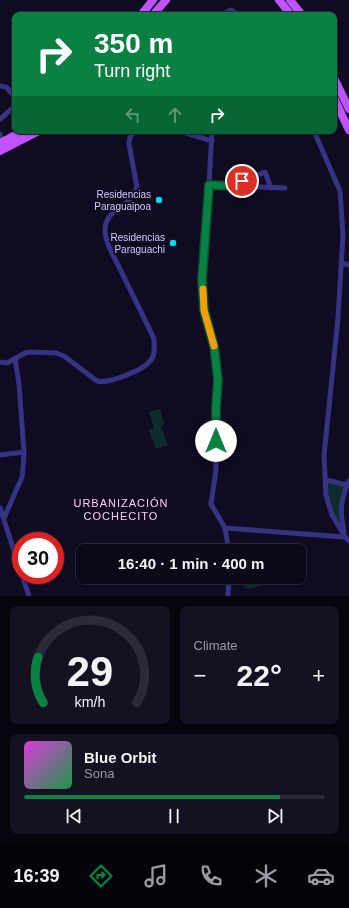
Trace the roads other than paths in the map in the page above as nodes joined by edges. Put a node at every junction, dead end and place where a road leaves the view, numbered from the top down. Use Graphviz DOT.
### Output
graph roads {
  1 [pos="153,0"];
  2 [pos="166,0"];
  3 [pos="279,0"];
  4 [pos="290,0"];
  5 [pos="143,12"];
  6 [pos="156,12"];
  7 [pos="289,12"];
  8 [pos="300,12"];
  9 [pos="337,84"];
  10 [pos="0,86"];
  11 [pos="12,94"];
  12 [pos="337,104"];
  13 [pos="12,109"];
  14 [pos="349,109"];
  15 [pos="0,119"];
  16 [pos="349,130"];
  17 [pos="0,134"];
  18 [pos="18,134"];
  19 [pos="30,134"];
  20 [pos="132,134"];
  21 [pos="190,134"];
  22 [pos="212,134"];
  23 [pos="315,134"];
  24 [pos="212,141"];
  25 [pos="1,145"];
  26 [pos="209,185"];
  27 [pos="231,186"];
  28 [pos="270,188"];
  29 [pos="285,188"];
  30 [pos="341,263"];
  31 [pos="349,265"];
  32 [pos="15,359"];
  33 [pos="0,362"];
  34 [pos="24,452"];
  35 [pos="0,455"];
  36 [pos="326,480"];
  37 [pos="348,483"];
  38 [pos="0,508"];
  39 [pos="4,518"];
  40 [pos="225,528"];
  41 [pos="347,539"];
  42 [pos="12,543"];
  43 [pos="228,544"];
  44 [pos="25,584"];
  45 [pos="229,584"];
  46 [pos="29,596"];
  47 [pos="228,596"];
  1 -- 5 [label="main road"];
  2 -- 6 [label="main road"];
  3 -- 7 [label="main road"];
  4 -- 8 [label="main road"];
  9 -- 14 [label="main road"];
  10 -- 11 [label="street"];
  12 -- 16 [label="main road"];
  13 -- 15 [label="street"];
  17 -- 25 [label="street"];
  18 -- 25 [label="main road"];
  19 -- 25 [label="main road"];
  20 -- 32 [label="street"];
  21 -- 24 [label="street"];
  22 -- 24 [label="street"];
  23 -- 30 [label="street"];
  24 -- 26 [label="street"];
  26 -- 27 [label="street"];
  26 -- 40 [label="street"];
  27 -- 28 [label="street"];
  27 -- 28 [label="street"];
  28 -- 29 [label="street"];
  30 -- 31 [label="street"];
  30 -- 36 [label="street"];
  32 -- 33 [label="street"];
  32 -- 34 [label="street"];
  34 -- 35 [label="street"];
  34 -- 39 [label="street"];
  36 -- 37 [label="street"];
  36 -- 41 [label="street"];
  37 -- 41 [label="street"];
  38 -- 39 [label="street"];
  39 -- 42 [label="street"];
  40 -- 41 [label="street"];
  40 -- 43 [label="street"];
  44 -- 46 [label="street"];
  45 -- 47 [label="street"];
}
